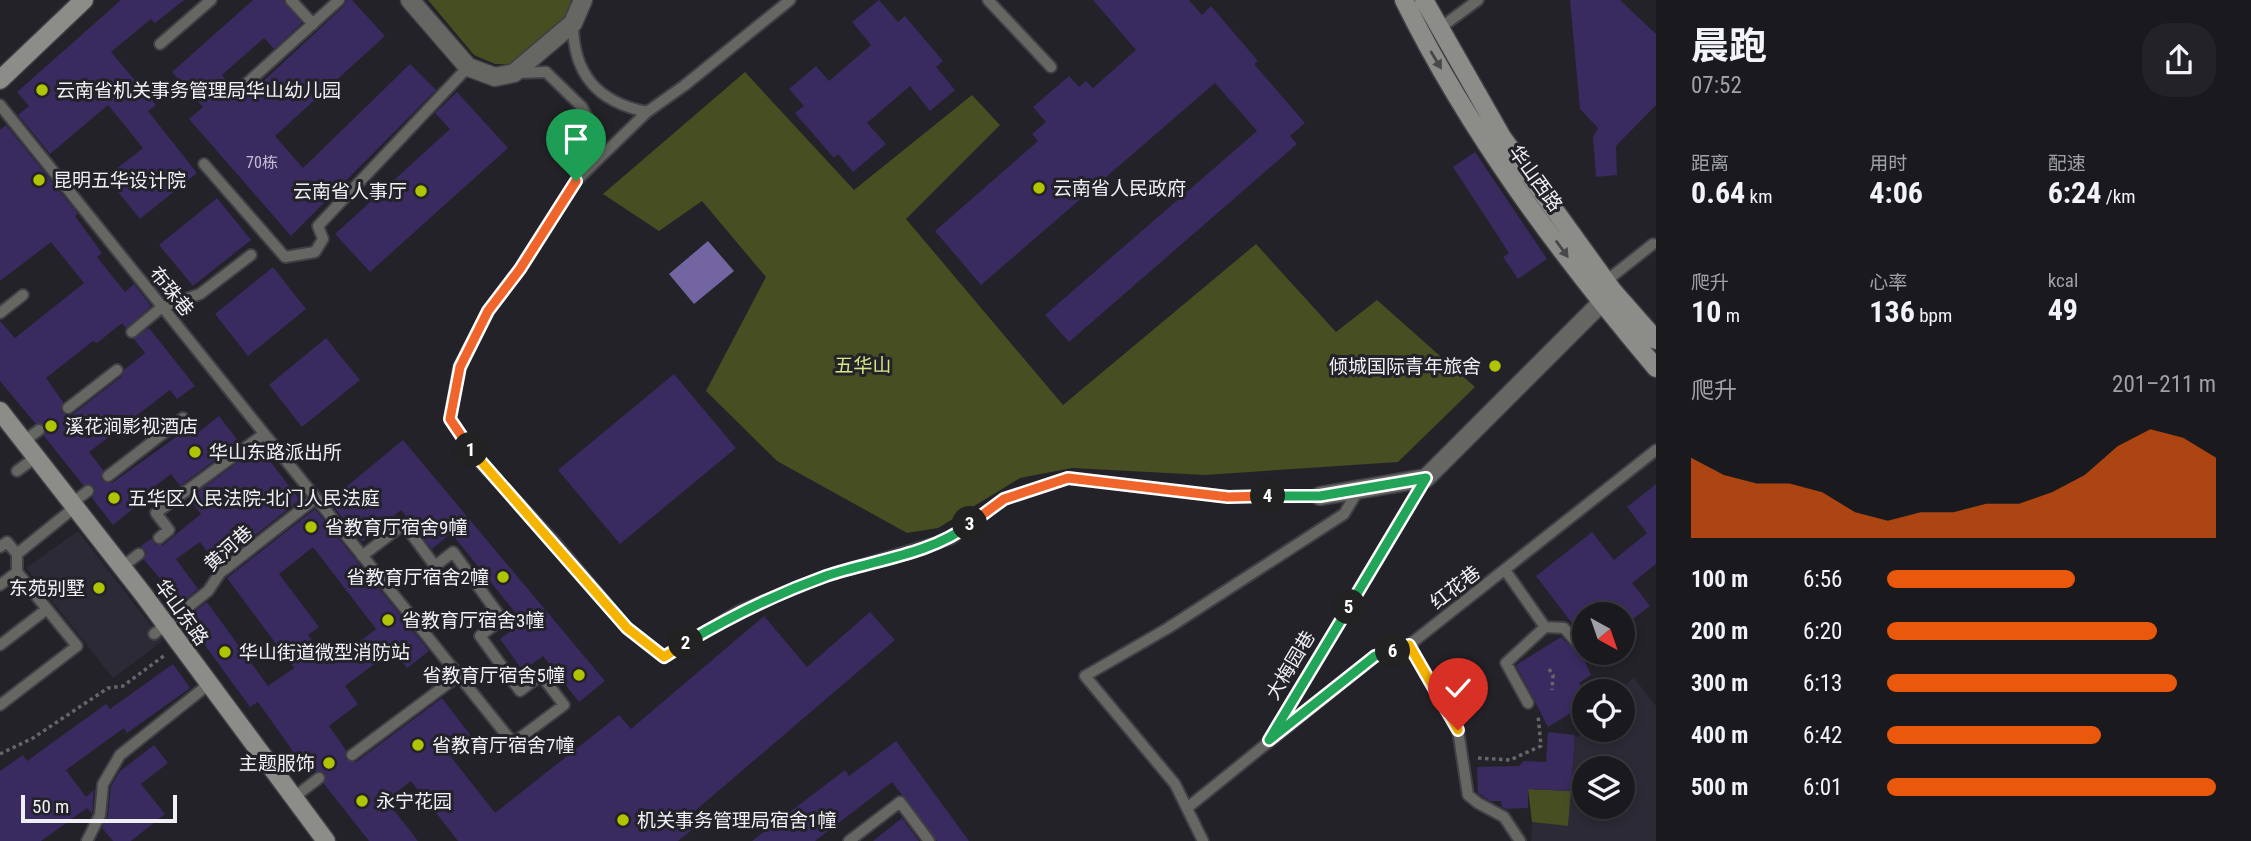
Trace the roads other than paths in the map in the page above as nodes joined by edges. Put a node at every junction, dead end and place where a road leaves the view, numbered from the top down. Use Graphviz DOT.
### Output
graph roads {
  1 [pos="84,0"];
  2 [pos="211,0"];
  3 [pos="292,0"];
  4 [pos="340,0"];
  5 [pos="410,0"];
  6 [pos="583,0"];
  7 [pos="790,0"];
  8 [pos="988,0"];
  9 [pos="1404,0"];
  10 [pos="1424,0"];
  11 [pos="1478,0"];
  12 [pos="573,23"];
  13 [pos="313,24"];
  14 [pos="1440,28"];
  15 [pos="160,44"];
  16 [pos="468,67"];
  17 [pos="1051,67"];
  18 [pos="514,73"];
  19 [pos="0,80"];
  20 [pos="246,83"];
  21 [pos="0,106"];
  22 [pos="647,112"];
  23 [pos="204,164"];
  24 [pos="576,181"];
  25 [pos="1653,244"];
  26 [pos="251,255"];
  27 [pos="1607,292"];
  28 [pos="23,295"];
  29 [pos="162,307"];
  30 [pos="0,313"];
  31 [pos="132,332"];
  32 [pos="1656,340"];
  33 [pos="1656,368"];
  34 [pos="117,370"];
  35 [pos="68,408"];
  36 [pos="0,411"];
  37 [pos="183,418"];
  38 [pos="39,430"];
  39 [pos="264,434"];
  40 [pos="24,441"];
  41 [pos="1656,450"];
  42 [pos="36,457"];
  43 [pos="17,471"];
  44 [pos="108,476"];
  45 [pos="1426,478"];
  46 [pos="1359,489"];
  47 [pos="88,491"];
  48 [pos="1320,496"];
  49 [pos="316,498"];
  50 [pos="74,505"];
  51 [pos="159,538"];
  52 [pos="0,547"];
  53 [pos="17,554"];
  54 [pos="139,554"];
  55 [pos="362,556"];
  56 [pos="122,567"];
  57 [pos="1504,570"];
  58 [pos="17,572"];
  59 [pos="0,585"];
  60 [pos="47,609"];
  61 [pos="1545,627"];
  62 [pos="160,629"];
  63 [pos="1572,637"];
  64 [pos="0,645"];
  65 [pos="1409,645"];
  66 [pos="458,676"];
  67 [pos="209,684"];
  68 [pos="1528,703"];
  69 [pos="0,705"];
  70 [pos="1269,740"];
  71 [pos="352,755"];
  72 [pos="319,778"];
  73 [pos="293,798"];
  74 [pos="1187,808"];
  75 [pos="87,841"];
  76 [pos="326,841"];
  77 [pos="849,841"];
  78 [pos="929,841"];
  79 [pos="1203,841"];
  80 [pos="1520,841"];
  1 -- 19 [label="main road"];
  2 -- 15 [label="lane"];
  3 -- 13 [label="lane"];
  4 -- 13 [label="lane"];
  5 -- 16 [label="street"];
  6 -- 12 [label="street"];
  7 -- 22 [label="lane"];
  8 -- 17 [label="lane"];
  9 -- 27 [label="main road, 华山西路, one-way"];
  10 -- 14 [label="main road, 华山西路"];
  11 -- 14 [label="lane"];
  12 -- 18 [label="street"];
  12 -- 22 [label="lane"];
  13 -- 20 [label="lane"];
  14 -- 27 [label="main road, 华山西路"];
  16 -- 18 [label="street"];
  16 -- 23 [label="lane"];
  18 -- 24 [label="lane"];
  21 -- 29 [label="lane, 布珠巷"];
  22 -- 24 [label="lane"];
  24 -- 48 [label="lane"];
  25 -- 27 [label="lane"];
  26 -- 29 [label="lane"];
  27 -- 32 [label="main road, 华山西路"];
  27 -- 33 [label="main road, 华山西路"];
  27 -- 45 [label="street, 大梅园巷"];
  28 -- 30 [label="lane"];
  29 -- 31 [label="lane"];
  29 -- 39 [label="lane, 布珠巷"];
  34 -- 35 [label="lane"];
  36 -- 40 [label="main road, 华山东路"];
  37 -- 44 [label="lane"];
  38 -- 40 [label="lane"];
  39 -- 49 [label="lane, 布珠巷"];
  39 -- 51 [label="lane"];
  40 -- 42 [label="main road, 华山东路"];
  41 -- 57 [label="lane, 红花巷"];
  42 -- 43 [label="lane"];
  42 -- 50 [label="main road, 华山东路"];
  45 -- 46 [label="street"];
  45 -- 70 [label="lane, 大梅园巷"];
  46 -- 48 [label="street"];
  46 -- 74 [label="lane"];
  47 -- 50 [label="lane"];
  49 -- 55 [label="lane, 布珠巷"];
  49 -- 62 [label="lane, 黄河巷"];
  50 -- 53 [label="lane"];
  50 -- 56 [label="main road, 华山东路"];
  52 -- 53 [label="lane"];
  53 -- 58 [label="lane"];
  54 -- 56 [label="lane"];
  55 -- 66 [label="lane, 布珠巷"];
  55 -- 66 [label="lane, 布珠巷"];
  56 -- 62 [label="main road, 华山东路"];
  57 -- 61 [label="lane"];
  57 -- 65 [label="lane, 红花巷"];
  58 -- 59 [label="lane"];
  58 -- 60 [label="lane"];
  60 -- 64 [label="lane"];
  60 -- 69 [label="lane"];
  61 -- 63 [label="lane"];
  61 -- 68 [label="lane"];
  62 -- 67 [label="main road, 华山东路"];
  65 -- 70 [label="lane, 红花巷"];
  65 -- 80 [label="lane"];
  66 -- 71 [label="lane"];
  67 -- 73 [label="main road, 华山东路"];
  67 -- 75 [label="lane"];
  70 -- 74 [label="lane, 红花巷"];
  72 -- 73 [label="lane"];
  73 -- 76 [label="main road, 华山东路"];
  74 -- 79 [label="lane"];
  77 -- 78 [label="lane"];
}
